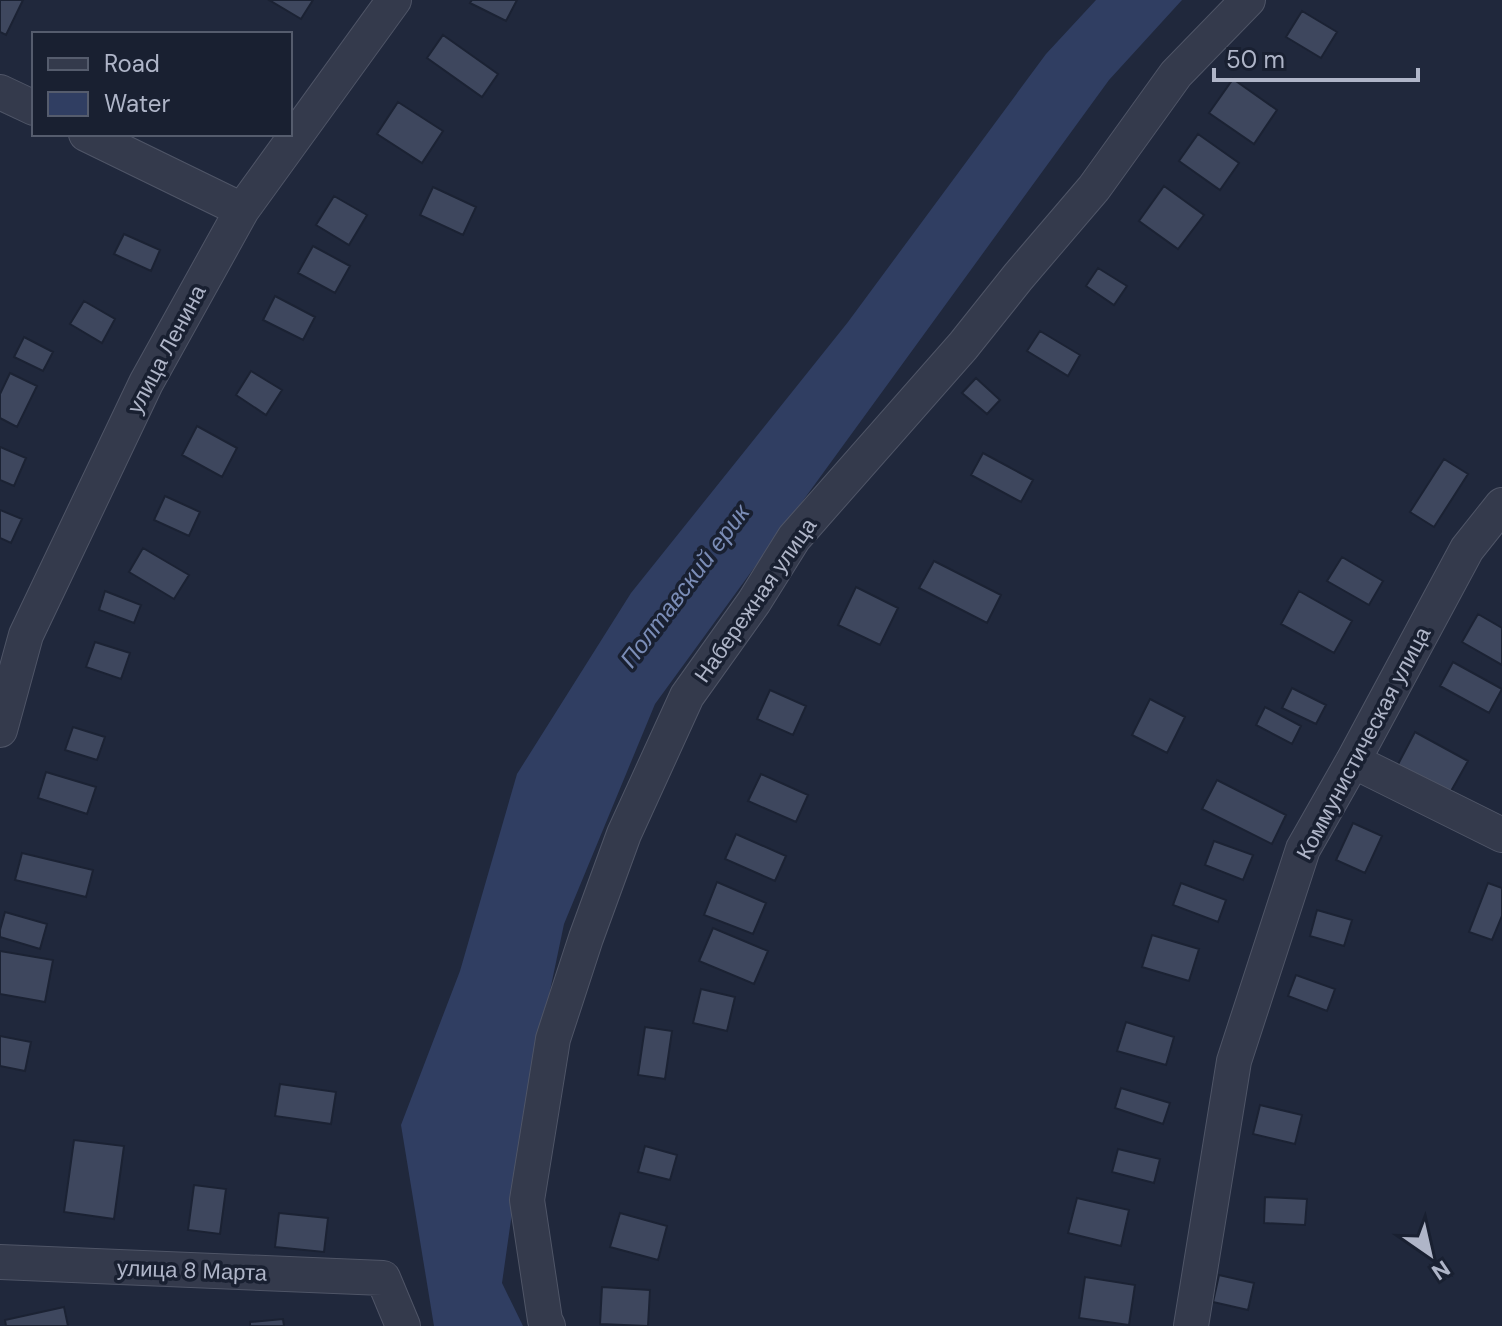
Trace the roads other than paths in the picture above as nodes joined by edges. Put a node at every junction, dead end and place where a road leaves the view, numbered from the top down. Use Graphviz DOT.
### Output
graph roads {
  1 [pos="394,0"];
  2 [pos="1248,0"];
  3 [pos="0,92"];
  4 [pos="32,107"];
  5 [pos="90,136"];
  6 [pos="242,210"];
  7 [pos="1502,505"];
  8 [pos="0,730"];
  9 [pos="1353,761"];
  10 [pos="1502,835"];
  11 [pos="0,1262"];
  12 [pos="403,1326"];
  13 [pos="548,1326"];
  14 [pos="1191,1326"];
  1 -- 6 [label="street, улица Ленина"];
  2 -- 13 [label="street, Набережная улица"];
  3 -- 4 [label="street"];
  5 -- 6 [label="street"];
  6 -- 8 [label="street, улица Ленина"];
  7 -- 9 [label="street, Коммунистическая улица"];
  9 -- 10 [label="street"];
  9 -- 14 [label="street, Коммунистическая улица"];
  11 -- 12 [label="street, улица 8 Марта"];
}
